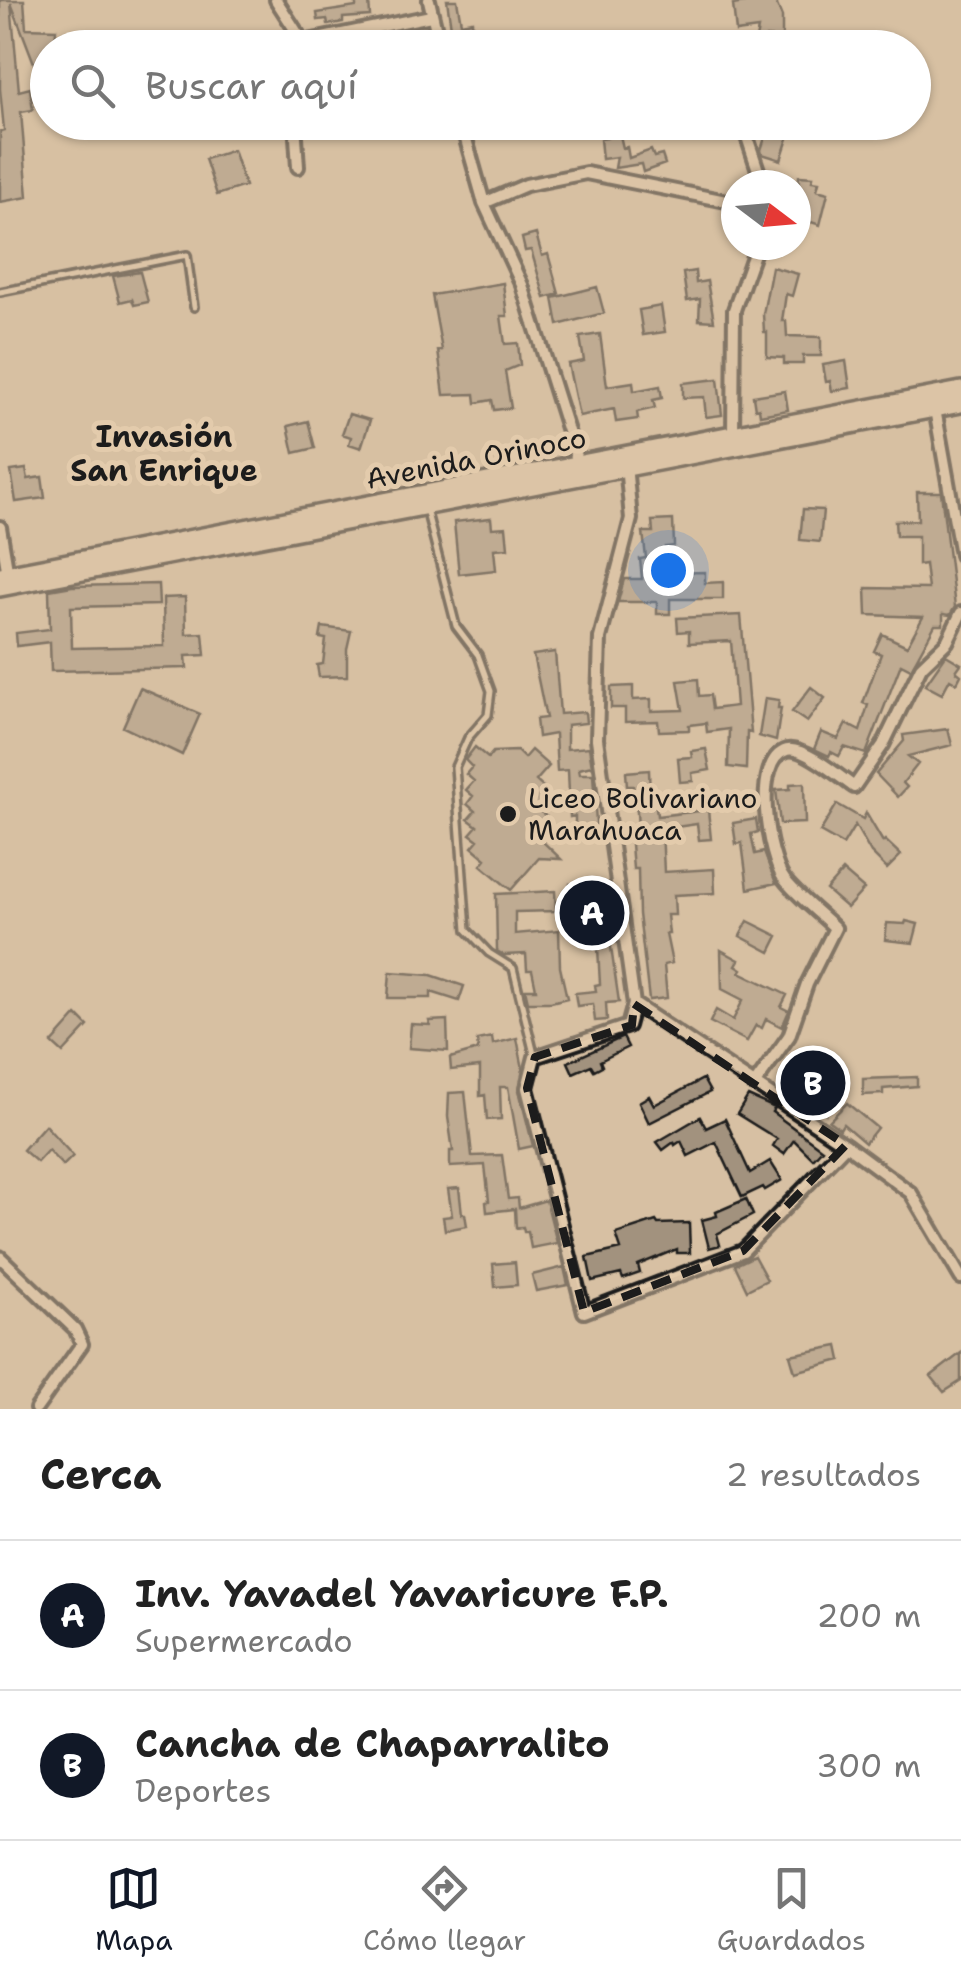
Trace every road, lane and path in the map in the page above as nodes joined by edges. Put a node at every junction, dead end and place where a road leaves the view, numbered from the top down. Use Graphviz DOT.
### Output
graph roads {
  1 [pos="276,0"];
  2 [pos="429,0"];
  3 [pos="431,16"];
  4 [pos="294,30"];
  5 [pos="369,30"];
  6 [pos="435,30"];
  7 [pos="297,140"];
  8 [pos="467,140"];
  9 [pos="748,140"];
  10 [pos="298,168"];
  11 [pos="758,170"];
  12 [pos="721,200"];
  13 [pos="484,203"];
  14 [pos="752,260"];
  15 [pos="0,292"];
  16 [pos="194,307"];
  17 [pos="961,390"];
  18 [pos="961,404"];
  19 [pos="936,409"];
  20 [pos="733,434"];
  21 [pos="625,461"];
  22 [pos="578,463"];
  23 [pos="426,506"];
  24 [pos="0,527"];
  25 [pos="961,555"];
  26 [pos="5,581"];
  27 [pos="961,614"];
  28 [pos="634,1004"];
  29 [pos="535,1057"];
  30 [pos="754,1085"];
  31 [pos="846,1145"];
  32 [pos="956,1255"];
  33 [pos="0,1257"];
  34 [pos="961,1278"];
  35 [pos="36,1409"];
  1 -- 4 [label="street"];
  2 -- 3 [label="street"];
  3 -- 5 [label="street"];
  3 -- 6 [label="street"];
  7 -- 10 [label="street"];
  8 -- 13 [label="street"];
  9 -- 11 [label="street"];
  12 -- 13 [label="street"];
  13 -- 22 [label="street"];
  14 -- 20 [label="street"];
  15 -- 16 [label="lane"];
  17 -- 20 [label="street, Avenida Orinoco"];
  18 -- 19 [label="street, Avenida Orinoco"];
  19 -- 21 [label="street, Avenida Orinoco"];
  19 -- 25 [label="street"];
  20 -- 21 [label="street, Avenida Orinoco"];
  21 -- 22 [label="street, Avenida Orinoco"];
  21 -- 23 [label="street, Avenida Orinoco"];
  21 -- 28 [label="street"];
  22 -- 26 [label="street, Avenida Orinoco"];
  23 -- 26 [label="street, Avenida Orinoco"];
  23 -- 29 [label="lane"];
  24 -- 26 [label="street"];
  27 -- 30 [label="street"];
  28 -- 29 [label="street"];
  28 -- 30 [label="street"];
  29 -- 31 [label="street"];
  30 -- 31 [label="street"];
  31 -- 32 [label="street"];
  32 -- 34 [label="street"];
  33 -- 35 [label="street"];
}
